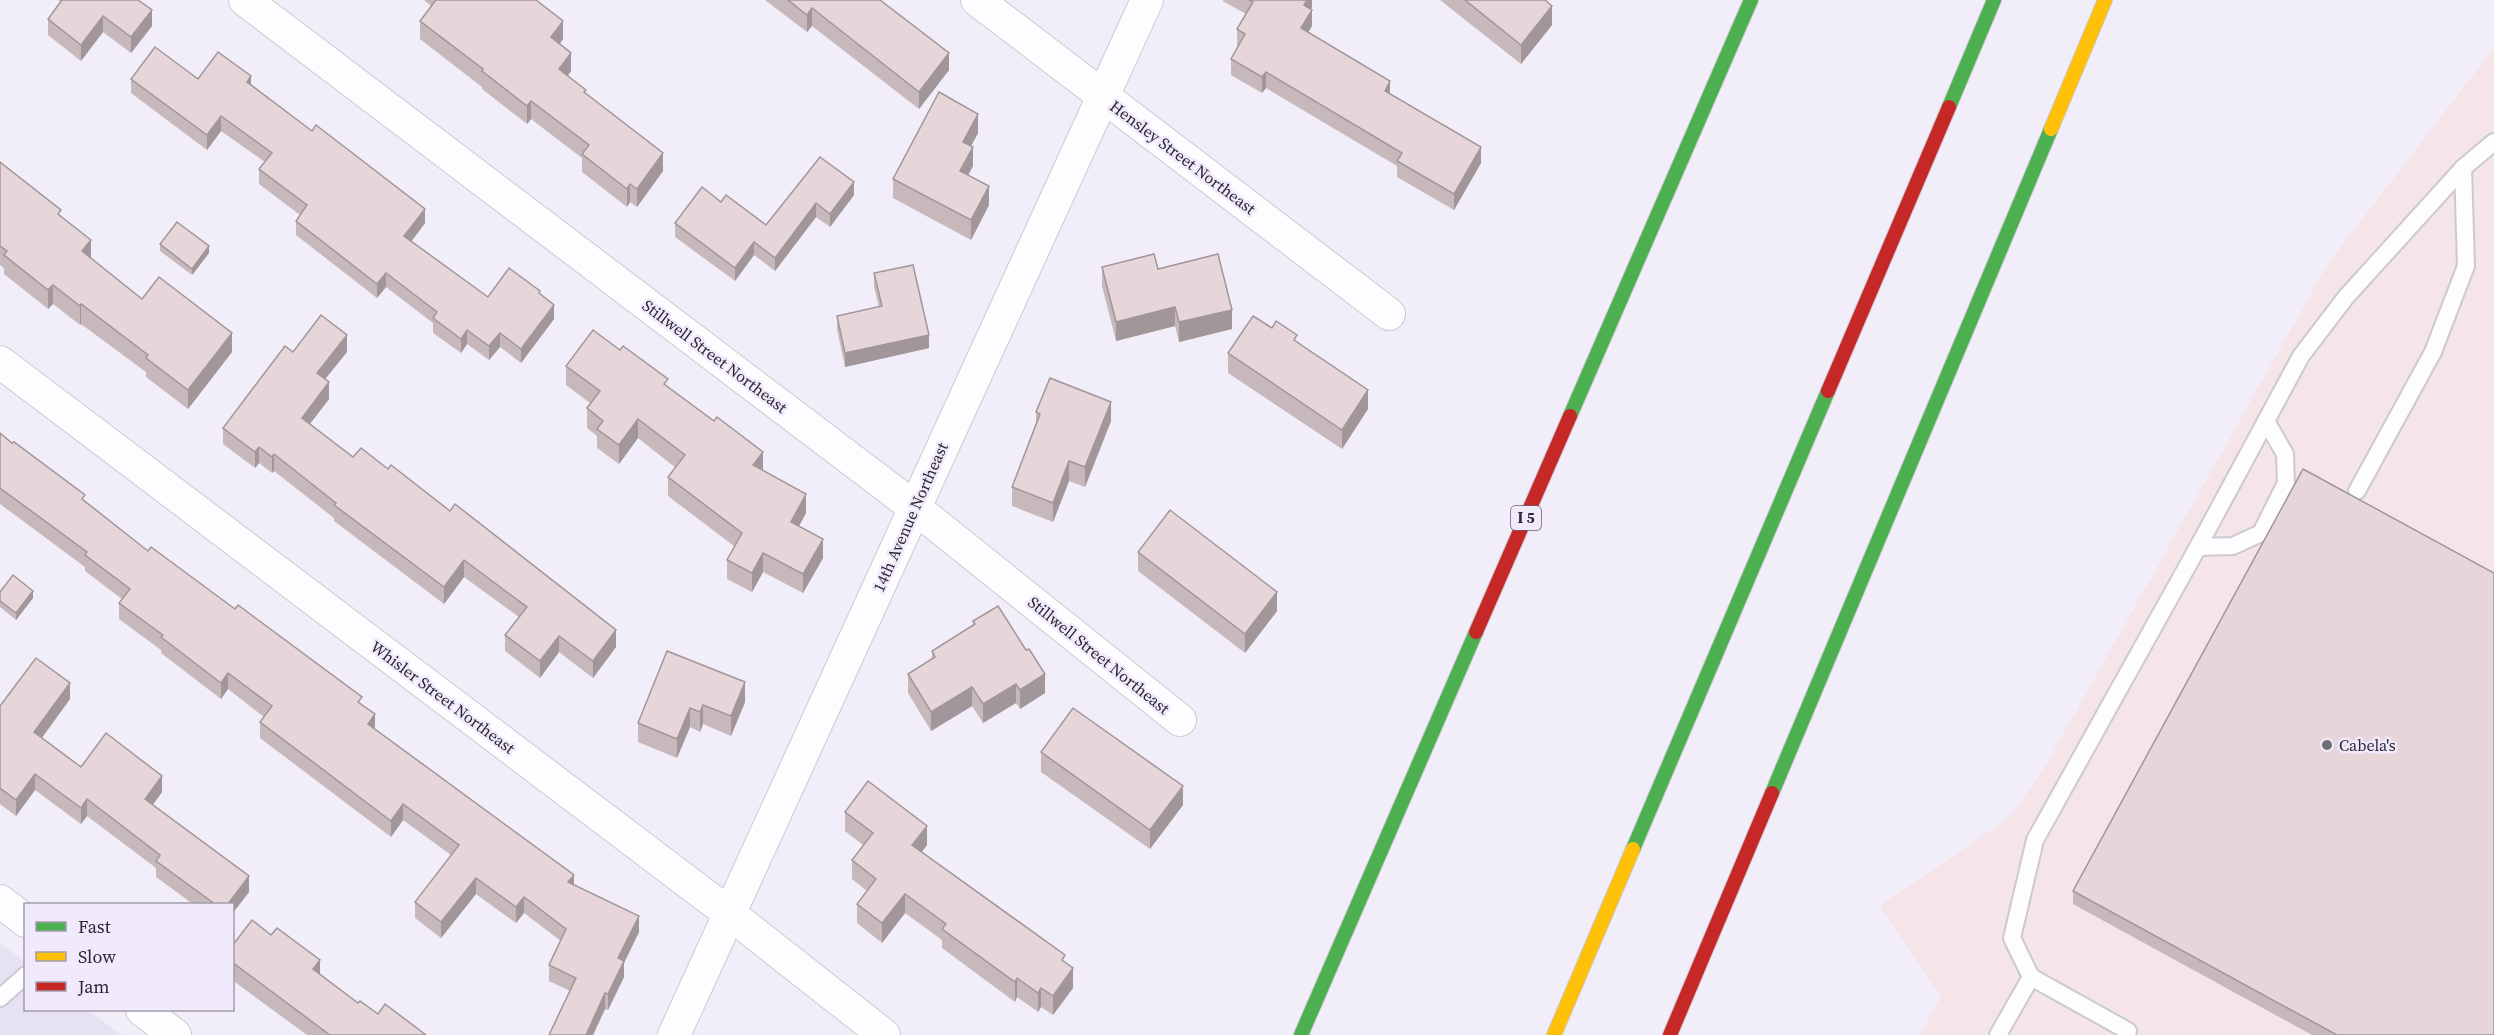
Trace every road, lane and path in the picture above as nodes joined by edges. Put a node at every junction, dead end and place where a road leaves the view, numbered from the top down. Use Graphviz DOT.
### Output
graph roads {
  1 [pos="245,0"];
  2 [pos="977,0"];
  3 [pos="1147,0"];
  4 [pos="1751,0"];
  5 [pos="1994,0"];
  6 [pos="2105,0"];
  7 [pos="1103,96"];
  8 [pos="2494,142"];
  9 [pos="2463,168"];
  10 [pos="1389,314"];
  11 [pos="0,362"];
  12 [pos="2266,421"];
  13 [pos="2357,491"];
  14 [pos="914,507"];
  15 [pos="2198,548"];
  16 [pos="1180,720"];
  17 [pos="0,901"];
  18 [pos="730,914"];
  19 [pos="24,919"];
  20 [pos="24,977"];
  21 [pos="2031,977"];
  22 [pos="0,998"];
  23 [pos="143,1011"];
  24 [pos="175,1035"];
  25 [pos="674,1035"];
  26 [pos="884,1035"];
  27 [pos="1301,1035"];
  28 [pos="1554,1035"];
  29 [pos="1670,1035"];
  30 [pos="1998,1035"];
  31 [pos="2126,1035"];
  1 -- 14 [label="street, Stillwell Street Northeast"];
  2 -- 7 [label="street, Hensley Street Northeast"];
  3 -- 7 [label="street, 14th Avenue Northeast"];
  4 -- 27 [label="highway, I 5"];
  5 -- 28 [label="highway"];
  6 -- 29 [label="highway"];
  7 -- 10 [label="street, Hensley Street Northeast"];
  7 -- 14 [label="street, 14th Avenue Northeast"];
  8 -- 9 [label="lane"];
  9 -- 12 [label="lane"];
  9 -- 13 [label="lane"];
  11 -- 18 [label="street, Whisler Street Northeast"];
  12 -- 15 [label="lane"];
  12 -- 15 [label="lane"];
  14 -- 16 [label="street, Stillwell Street Northeast"];
  14 -- 18 [label="street, 14th Avenue Northeast"];
  15 -- 21 [label="lane"];
  17 -- 19 [label="street"];
  18 -- 25 [label="street, 14th Avenue Northeast"];
  18 -- 26 [label="street, Whisler Street Northeast"];
  20 -- 22 [label="lane"];
  21 -- 30 [label="lane"];
  21 -- 31 [label="lane"];
  23 -- 24 [label="street"];
}
